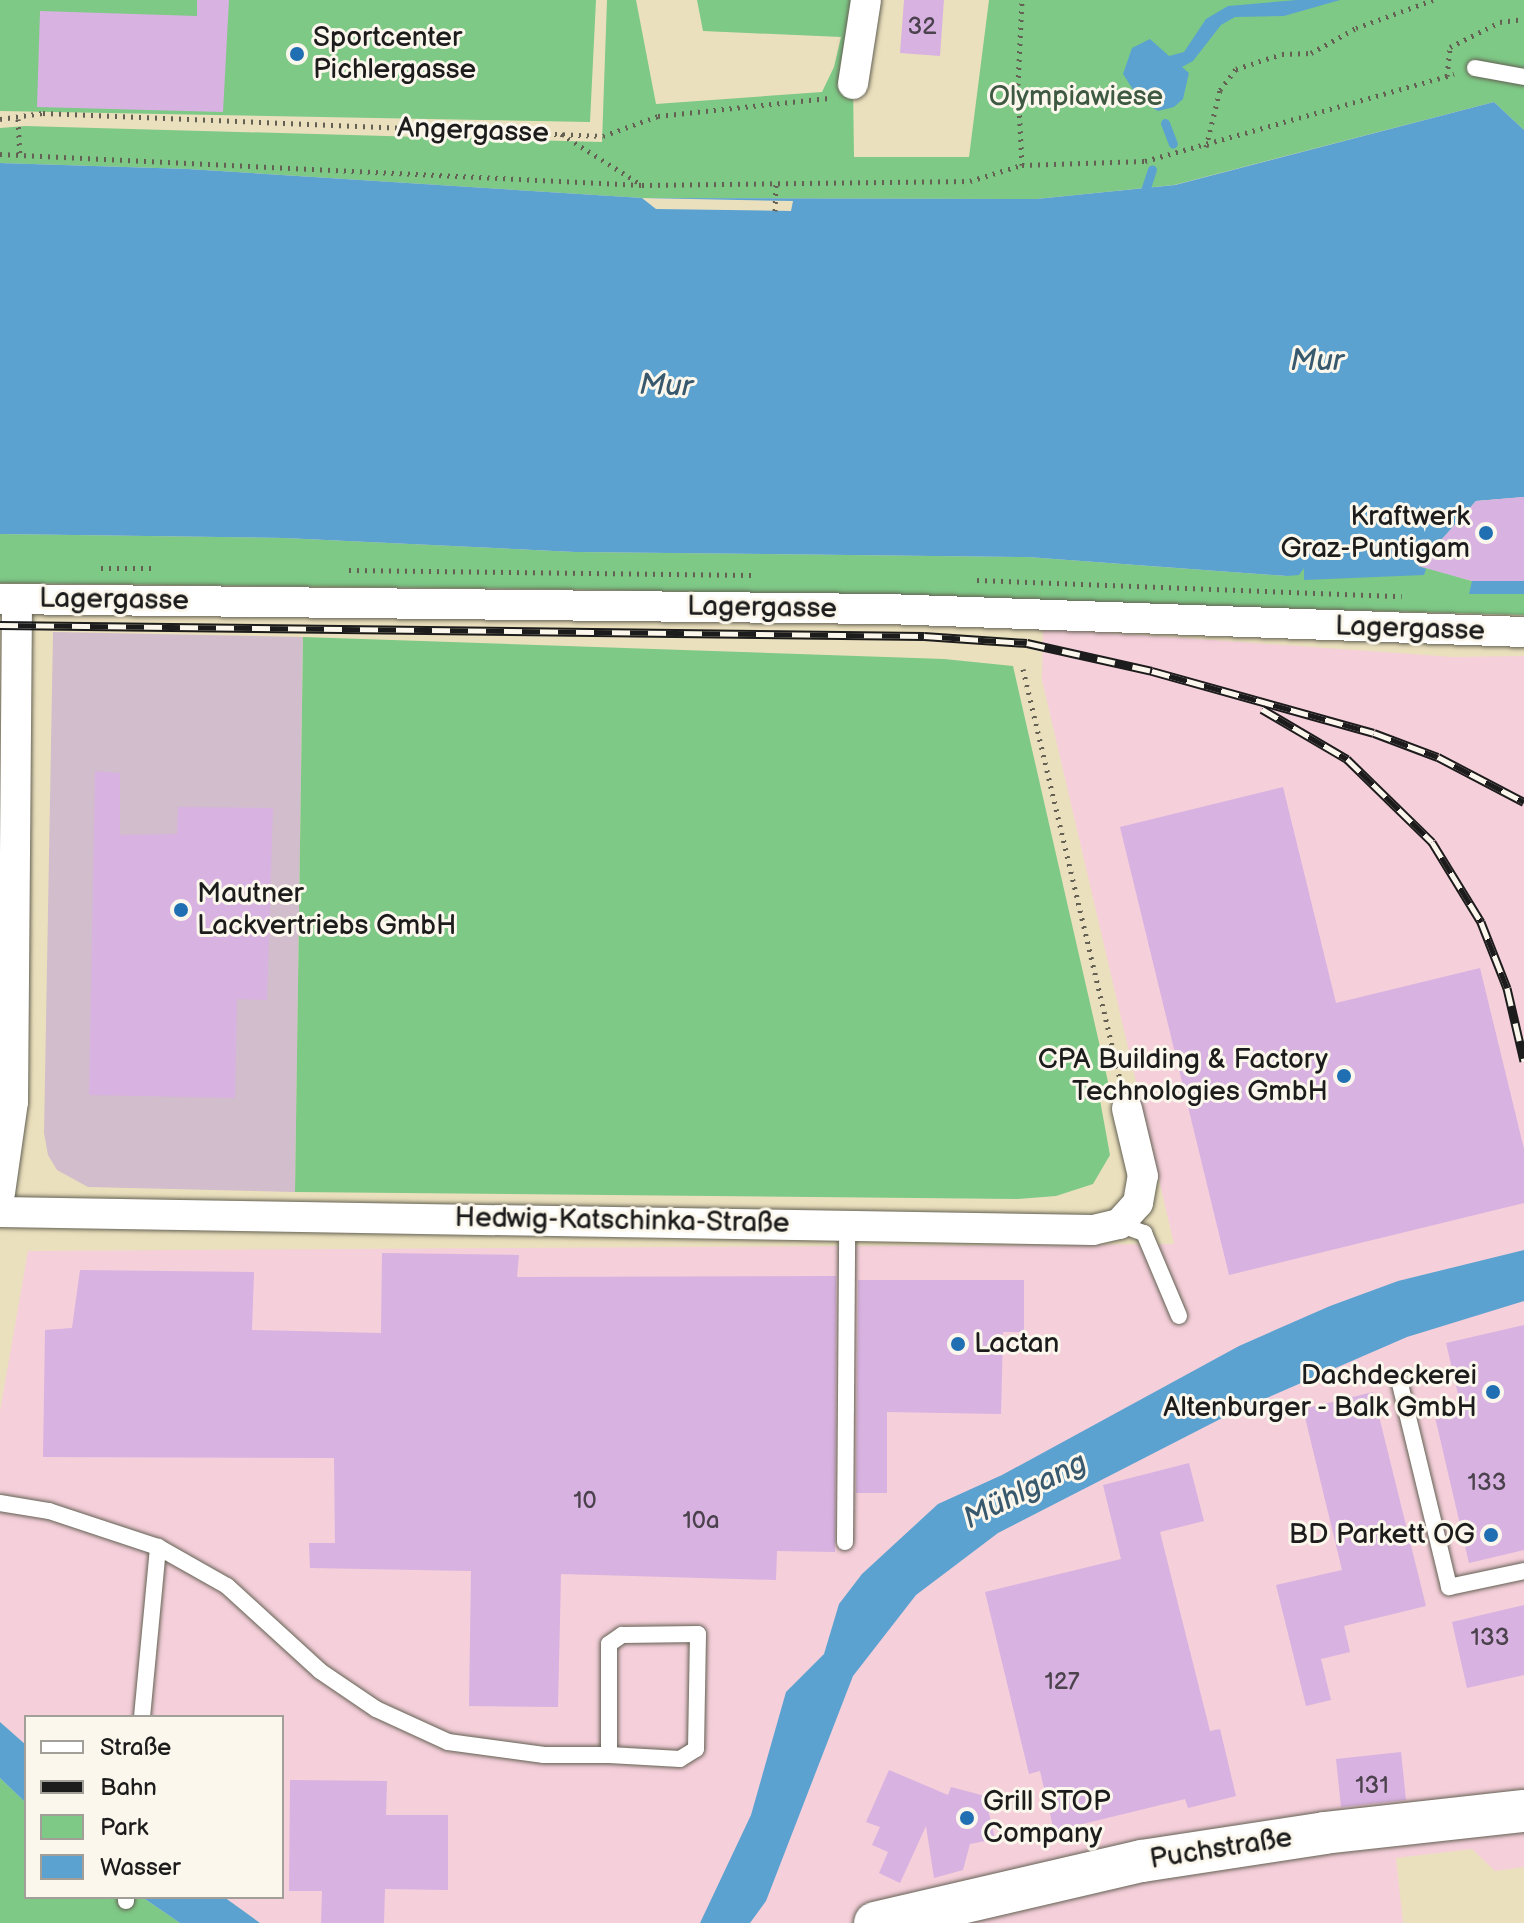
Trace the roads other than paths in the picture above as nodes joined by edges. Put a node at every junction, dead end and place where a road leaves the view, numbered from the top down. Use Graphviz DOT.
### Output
graph roads {
  1 [pos="866,0"];
  2 [pos="1475,68"];
  3 [pos="1524,77"];
  4 [pos="853,84"];
  5 [pos="9,599"];
  6 [pos="1524,632"];
  7 [pos="9,702"];
  8 [pos="1127,1109"];
  9 [pos="0,1193"];
  10 [pos="0,1212"];
  11 [pos="1119,1224"];
  12 [pos="847,1226"];
  13 [pos="1179,1316"];
  14 [pos="1400,1384"];
  15 [pos="0,1503"];
  16 [pos="845,1542"];
  17 [pos="158,1547"];
  18 [pos="1524,1571"];
  19 [pos="142,1715"];
  20 [pos="609,1755"];
  21 [pos="1524,1811"];
  22 [pos="875,1923"];
  1 -- 4 [label="street"];
  2 -- 3 [label="lane"];
  5 -- 6 [label="street, Lagergasse"];
  5 -- 7 [label="street"];
  7 -- 9 [label="street"];
  8 -- 11 [label="street"];
  10 -- 12 [label="street, Hedwig-Katschinka-Straße"];
  11 -- 12 [label="street, Hedwig-Katschinka-Straße"];
  11 -- 13 [label="lane"];
  12 -- 16 [label="lane"];
  14 -- 18 [label="lane"];
  15 -- 17 [label="lane"];
  17 -- 19 [label="lane"];
  17 -- 20 [label="lane"];
  20 -- 20 [label="lane"];
  21 -- 22 [label="main road, Puchstraße"];
}
